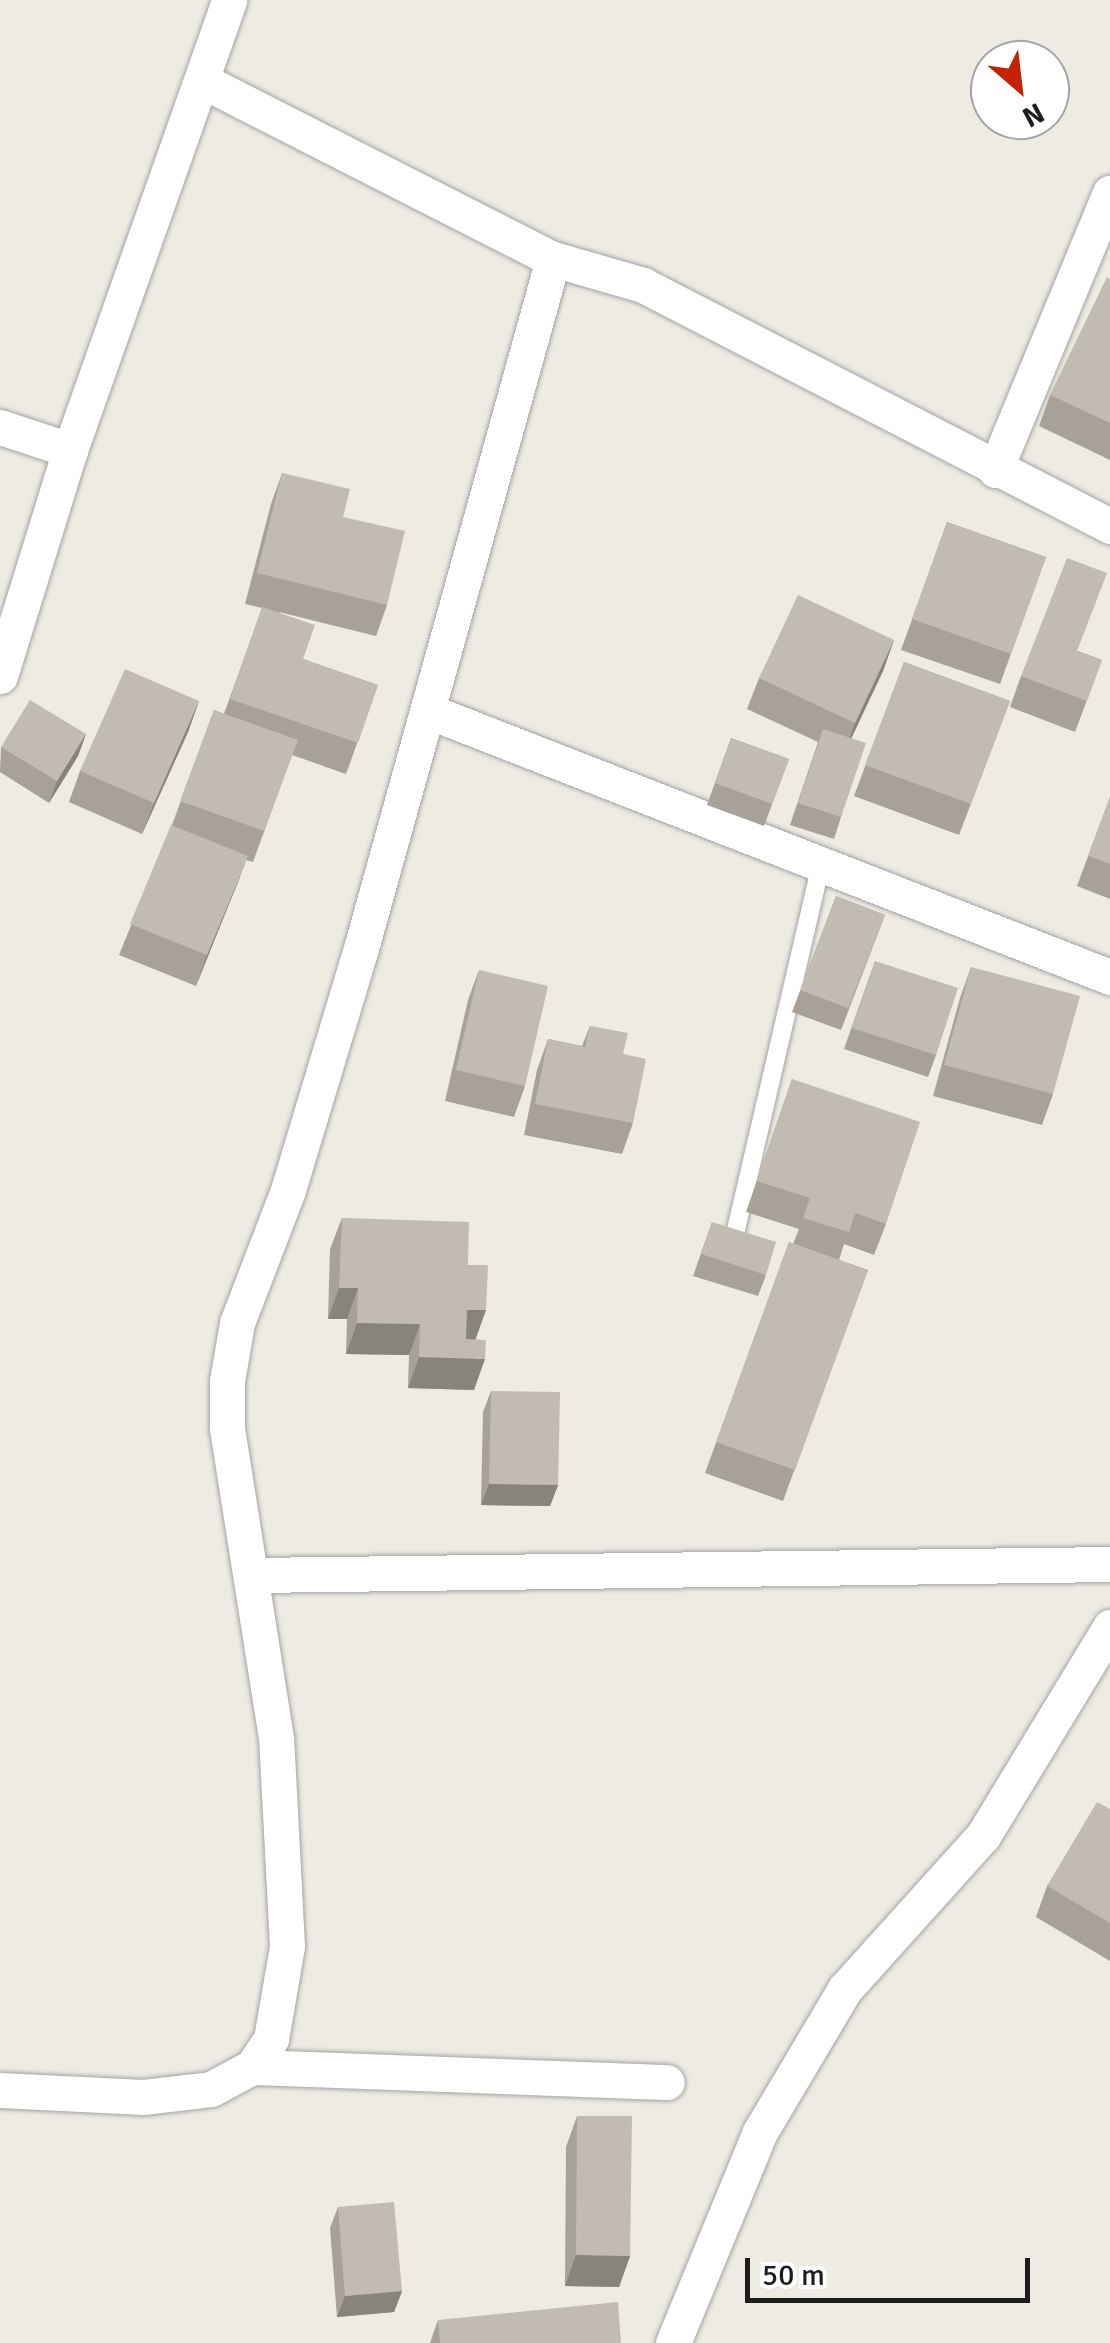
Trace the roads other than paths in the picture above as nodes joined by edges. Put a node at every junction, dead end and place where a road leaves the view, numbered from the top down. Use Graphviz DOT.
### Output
graph roads {
  1 [pos="229,0"];
  2 [pos="202,81"];
  3 [pos="1110,193"];
  4 [pos="553,259"];
  5 [pos="0,427"];
  6 [pos="70,450"];
  7 [pos="995,470"];
  8 [pos="1110,526"];
  9 [pos="0,676"];
  10 [pos="428,711"];
  11 [pos="821,864"];
  12 [pos="1110,977"];
  13 [pos="735,1234"];
  14 [pos="1110,1564"];
  15 [pos="251,1576"];
  16 [pos="1110,1627"];
  17 [pos="252,2068"];
  18 [pos="667,2082"];
  19 [pos="0,2090"];
  20 [pos="674,2343"];
  1 -- 2 [label="street"];
  2 -- 4 [label="street"];
  2 -- 6 [label="street"];
  3 -- 7 [label="street"];
  4 -- 7 [label="street"];
  4 -- 10 [label="street"];
  5 -- 6 [label="street"];
  6 -- 9 [label="street"];
  7 -- 8 [label="street"];
  10 -- 11 [label="street"];
  10 -- 15 [label="street"];
  11 -- 12 [label="street"];
  11 -- 13 [label="lane"];
  14 -- 15 [label="street"];
  15 -- 17 [label="street"];
  16 -- 20 [label="street"];
  17 -- 18 [label="street"];
  17 -- 19 [label="street"];
}
